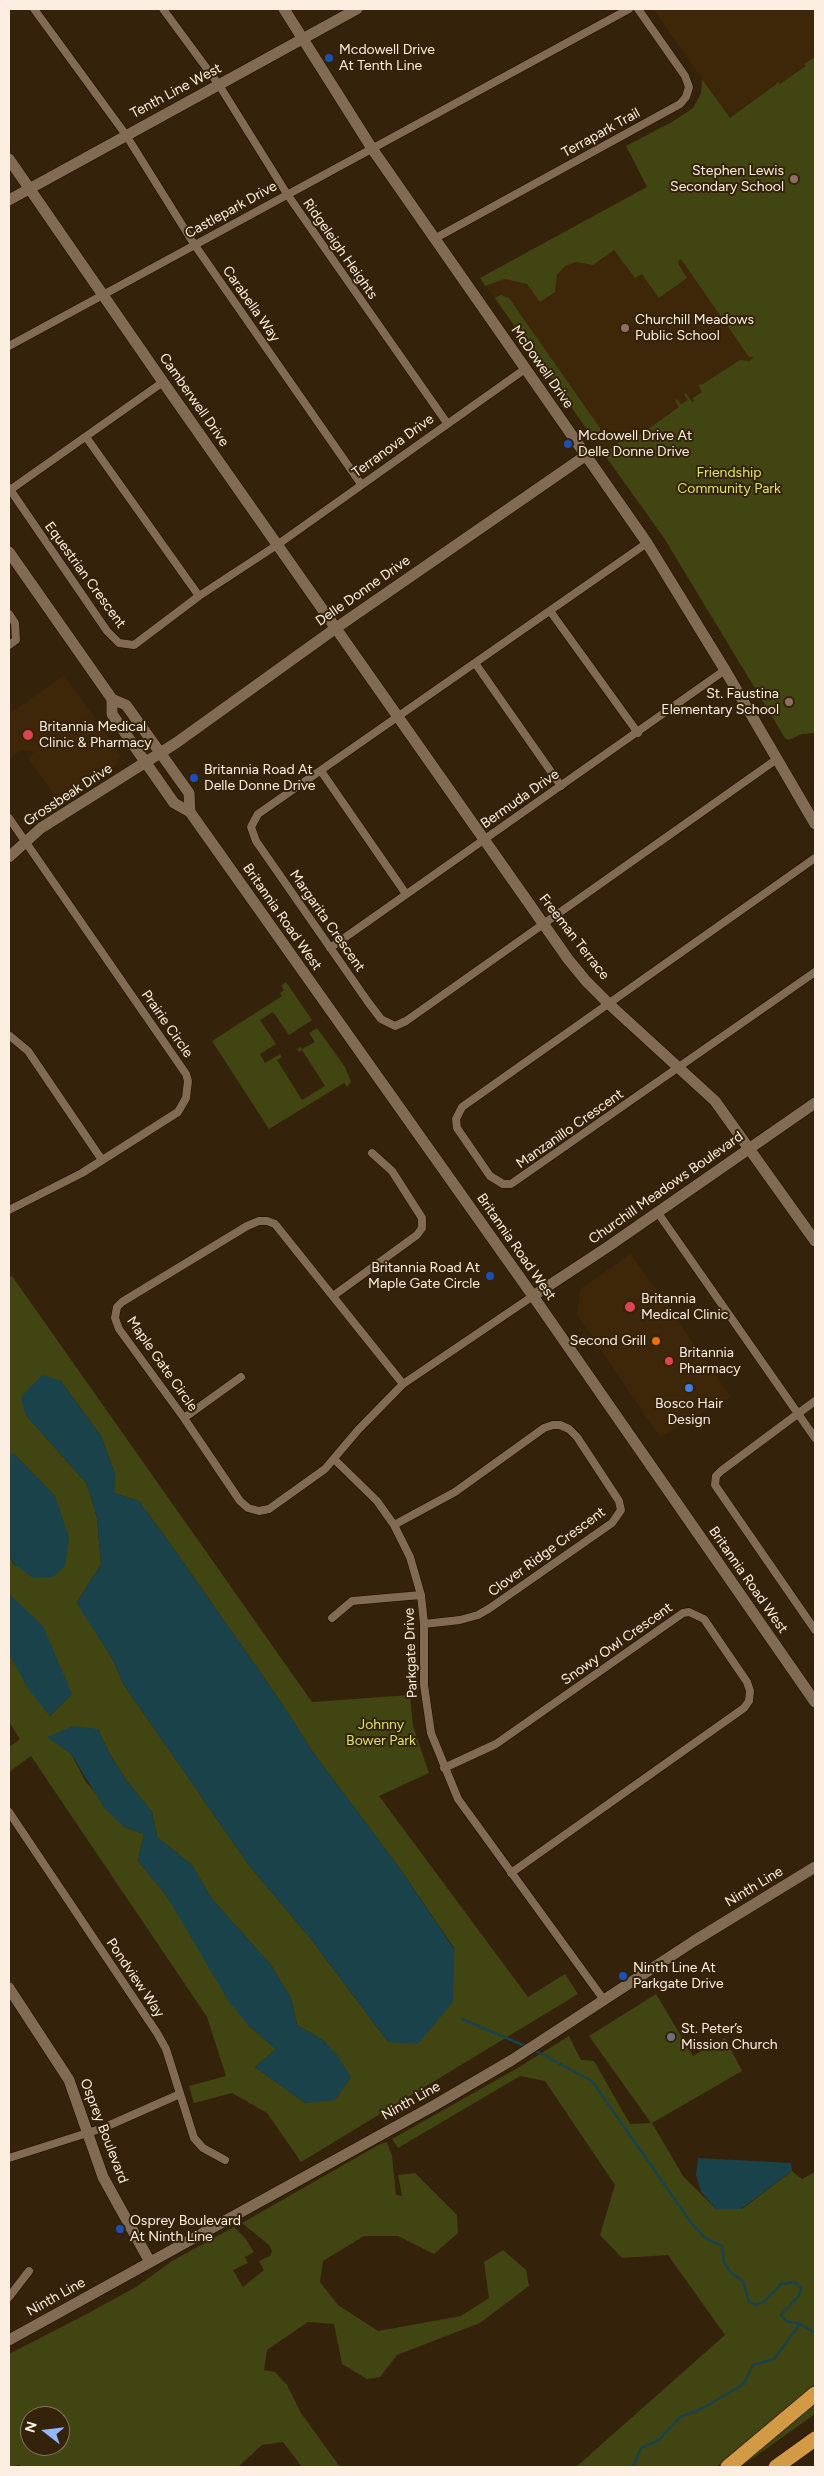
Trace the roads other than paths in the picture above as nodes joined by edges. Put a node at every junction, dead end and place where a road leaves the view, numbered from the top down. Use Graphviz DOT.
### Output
graph roads {
  1 [pos="34,9"];
  2 [pos="163,9"];
  3 [pos="284,9"];
  4 [pos="357,9"];
  5 [pos="629,9"];
  6 [pos="638,9"];
  7 [pos="304,38"];
  8 [pos="219,85"];
  9 [pos="126,135"];
  10 [pos="373,150"];
  11 [pos="9,159"];
  12 [pos="28,189"];
  13 [pos="286,194"];
  14 [pos="9,200"];
  15 [pos="434,238"];
  16 [pos="194,244"];
  17 [pos="101,294"];
  18 [pos="9,346"];
  19 [pos="525,369"];
  20 [pos="162,382"];
  21 [pos="447,423"];
  22 [pos="86,437"];
  23 [pos="585,456"];
  24 [pos="361,484"];
  25 [pos="9,489"];
  26 [pos="646,543"];
  27 [pos="277,545"];
  28 [pos="9,552"];
  29 [pos="199,596"];
  30 [pos="550,611"];
  31 [pos="9,614"];
  32 [pos="336,628"];
  33 [pos="9,645"];
  34 [pos="475,663"];
  35 [pos="725,670"];
  36 [pos="112,699"];
  37 [pos="398,717"];
  38 [pos="638,733"];
  39 [pos="160,753"];
  40 [pos="777,759"];
  41 [pos="146,763"];
  42 [pos="321,771"];
  43 [pos="561,786"];
  44 [pos="190,812"];
  45 [pos="9,818"];
  46 [pos="815,824"];
  47 [pos="484,839"];
  48 [pos="26,842"];
  49 [pos="9,857"];
  50 [pos="815,858"];
  51 [pos="406,894"];
  52 [pos="544,924"];
  53 [pos="330,948"];
  54 [pos="815,972"];
  55 [pos="609,1004"];
  56 [pos="10,1036"];
  57 [pos="679,1068"];
  58 [pos="815,1103"];
  59 [pos="750,1148"];
  60 [pos="372,1153"];
  61 [pos="102,1160"];
  62 [pos="9,1210"];
  63 [pos="658,1213"];
  64 [pos="815,1241"];
  65 [pos="333,1296"];
  66 [pos="533,1296"];
  67 [pos="242,1377"];
  68 [pos="403,1384"];
  69 [pos="815,1401"];
  70 [pos="799,1414"];
  71 [pos="184,1418"];
  72 [pos="815,1438"];
  73 [pos="335,1460"];
  74 [pos="394,1525"];
  75 [pos="422,1595"];
  76 [pos="332,1618"];
  77 [pos="424,1624"];
  78 [pos="815,1630"];
  79 [pos="815,1702"];
  80 [pos="444,1768"];
  81 [pos="9,1812"];
  82 [pos="815,1867"];
  83 [pos="511,1872"];
  84 [pos="9,1988"];
  85 [pos="604,2000"];
  86 [pos="180,2094"];
  87 [pos="88,2133"];
  88 [pos="9,2158"];
  89 [pos="225,2160"];
  90 [pos="150,2262"];
  91 [pos="29,2271"];
  92 [pos="9,2297"];
  93 [pos="9,2340"];
  94 [pos="815,2394"];
  95 [pos="815,2439"];
  96 [pos="728,2467"];
  97 [pos="776,2467"];
  1 -- 9 [label="street, Carabella Way"];
  2 -- 8 [label="street, Ridgeleigh Heights"];
  3 -- 7 [label="street, McDowell Drive"];
  4 -- 7 [label="street, Tenth Line West"];
  5 -- 10 [label="street, Castlepark Drive"];
  6 -- 15 [label="street, Terrapark Trail"];
  7 -- 8 [label="street, Tenth Line West"];
  7 -- 10 [label="street, McDowell Drive"];
  8 -- 9 [label="street, Tenth Line West"];
  8 -- 13 [label="street, Ridgeleigh Heights"];
  9 -- 12 [label="street, Tenth Line West"];
  9 -- 16 [label="street, Carabella Way"];
  10 -- 13 [label="street, Castlepark Drive"];
  10 -- 15 [label="street, McDowell Drive"];
  11 -- 12 [label="street, Camberwell Drive"];
  12 -- 14 [label="street, Tenth Line West"];
  12 -- 17 [label="street, Camberwell Drive"];
  13 -- 16 [label="street, Castlepark Drive"];
  13 -- 21 [label="street, Ridgeleigh Heights"];
  15 -- 19 [label="street, McDowell Drive"];
  16 -- 17 [label="street, Castlepark Drive"];
  16 -- 24 [label="street, Carabella Way"];
  17 -- 18 [label="street"];
  17 -- 20 [label="street, Camberwell Drive"];
  19 -- 21 [label="street, Terranova Drive"];
  19 -- 23 [label="street, McDowell Drive"];
  20 -- 22 [label="street"];
  20 -- 27 [label="street, Camberwell Drive"];
  21 -- 24 [label="street, Terranova Drive"];
  22 -- 25 [label="street"];
  22 -- 29 [label="street"];
  23 -- 26 [label="street, McDowell Drive"];
  23 -- 32 [label="street, Delle Donne Drive"];
  24 -- 27 [label="street, Terranova Drive"];
  25 -- 29 [label="street, Equestrian Crescent"];
  26 -- 30 [label="street"];
  26 -- 35 [label="street, McDowell Drive"];
  27 -- 29 [label="street, Equestrian Crescent"];
  27 -- 32 [label="street, Camberwell Drive"];
  28 -- 36 [label="street, Britannia Road West"];
  30 -- 34 [label="street"];
  30 -- 38 [label="street"];
  31 -- 33 [label="street"];
  32 -- 37 [label="street, Freeman Terrace"];
  32 -- 39 [label="street, Delle Donne Drive"];
  34 -- 37 [label="street"];
  34 -- 43 [label="street"];
  35 -- 38 [label="street, Bermuda Drive"];
  35 -- 40 [label="street, McDowell Drive"];
  36 -- 39 [label="street, Britannia Road West"];
  36 -- 41 [label="street, Britannia Road West"];
  37 -- 42 [label="street, Margarita Crescent"];
  37 -- 47 [label="street, Freeman Terrace"];
  38 -- 43 [label="street, Bermuda Drive"];
  39 -- 41 [label="street, Delle Donne Drive"];
  39 -- 44 [label="street, Britannia Road West"];
  40 -- 46 [label="street, McDowell Drive"];
  40 -- 52 [label="street"];
  41 -- 44 [label="street, Britannia Road West"];
  41 -- 48 [label="street, Grossbeak Drive"];
  42 -- 51 [label="street"];
  42 -- 53 [label="street, Margarita Crescent"];
  43 -- 47 [label="street, Bermuda Drive"];
  44 -- 66 [label="street, Britannia Road West"];
  45 -- 48 [label="street, Prairie Circle"];
  47 -- 51 [label="street, Bermuda Drive"];
  47 -- 52 [label="street, Freeman Terrace"];
  48 -- 49 [label="street, Grossbeak Drive"];
  48 -- 61 [label="street, Prairie Circle"];
  50 -- 55 [label="street, Manzanillo Crescent"];
  51 -- 53 [label="street, Bermuda Drive"];
  52 -- 53 [label="street, Margarita Crescent"];
  52 -- 55 [label="street, Freeman Terrace"];
  54 -- 57 [label="street, Manzanillo Crescent"];
  55 -- 57 [label="street, Freeman Terrace"];
  55 -- 57 [label="street, Manzanillo Crescent"];
  56 -- 61 [label="street"];
  57 -- 59 [label="street, Freeman Terrace"];
  58 -- 59 [label="street, Churchill Meadows Boulevard"];
  59 -- 63 [label="street, Churchill Meadows Boulevard"];
  59 -- 64 [label="street, Freeman Terrace"];
  60 -- 65 [label="street"];
  61 -- 62 [label="street, Prairie Circle"];
  63 -- 66 [label="street, Churchill Meadows Boulevard"];
  63 -- 70 [label="street"];
  65 -- 68 [label="street, Maple Gate Circle"];
  65 -- 71 [label="street, Maple Gate Circle"];
  66 -- 68 [label="street, Maple Gate Circle"];
  66 -- 79 [label="street, Britannia Road West"];
  67 -- 71 [label="street"];
  68 -- 73 [label="street, Maple Gate Circle"];
  69 -- 70 [label="street"];
  70 -- 72 [label="street"];
  70 -- 78 [label="street"];
  71 -- 73 [label="street, Maple Gate Circle"];
  73 -- 74 [label="street, Parkgate Drive"];
  74 -- 75 [label="street, Parkgate Drive"];
  74 -- 77 [label="street, Clover Ridge Crescent"];
  75 -- 76 [label="street"];
  75 -- 77 [label="street, Parkgate Drive"];
  77 -- 80 [label="street, Parkgate Drive"];
  80 -- 83 [label="street, Parkgate Drive"];
  80 -- 83 [label="street, Snowy Owl Crescent"];
  81 -- 86 [label="street, Pondview Way"];
  82 -- 85 [label="street, Ninth Line"];
  83 -- 85 [label="street, Parkgate Drive"];
  84 -- 87 [label="street, Osprey Boulevard"];
  85 -- 90 [label="street, Ninth Line"];
  86 -- 87 [label="street"];
  86 -- 89 [label="street, Pondview Way"];
  87 -- 88 [label="street"];
  87 -- 90 [label="street, Osprey Boulevard"];
  90 -- 93 [label="street, Ninth Line"];
  91 -- 92 [label="street"];
  94 -- 96 [label="highway"];
  95 -- 97 [label="highway"];
}
